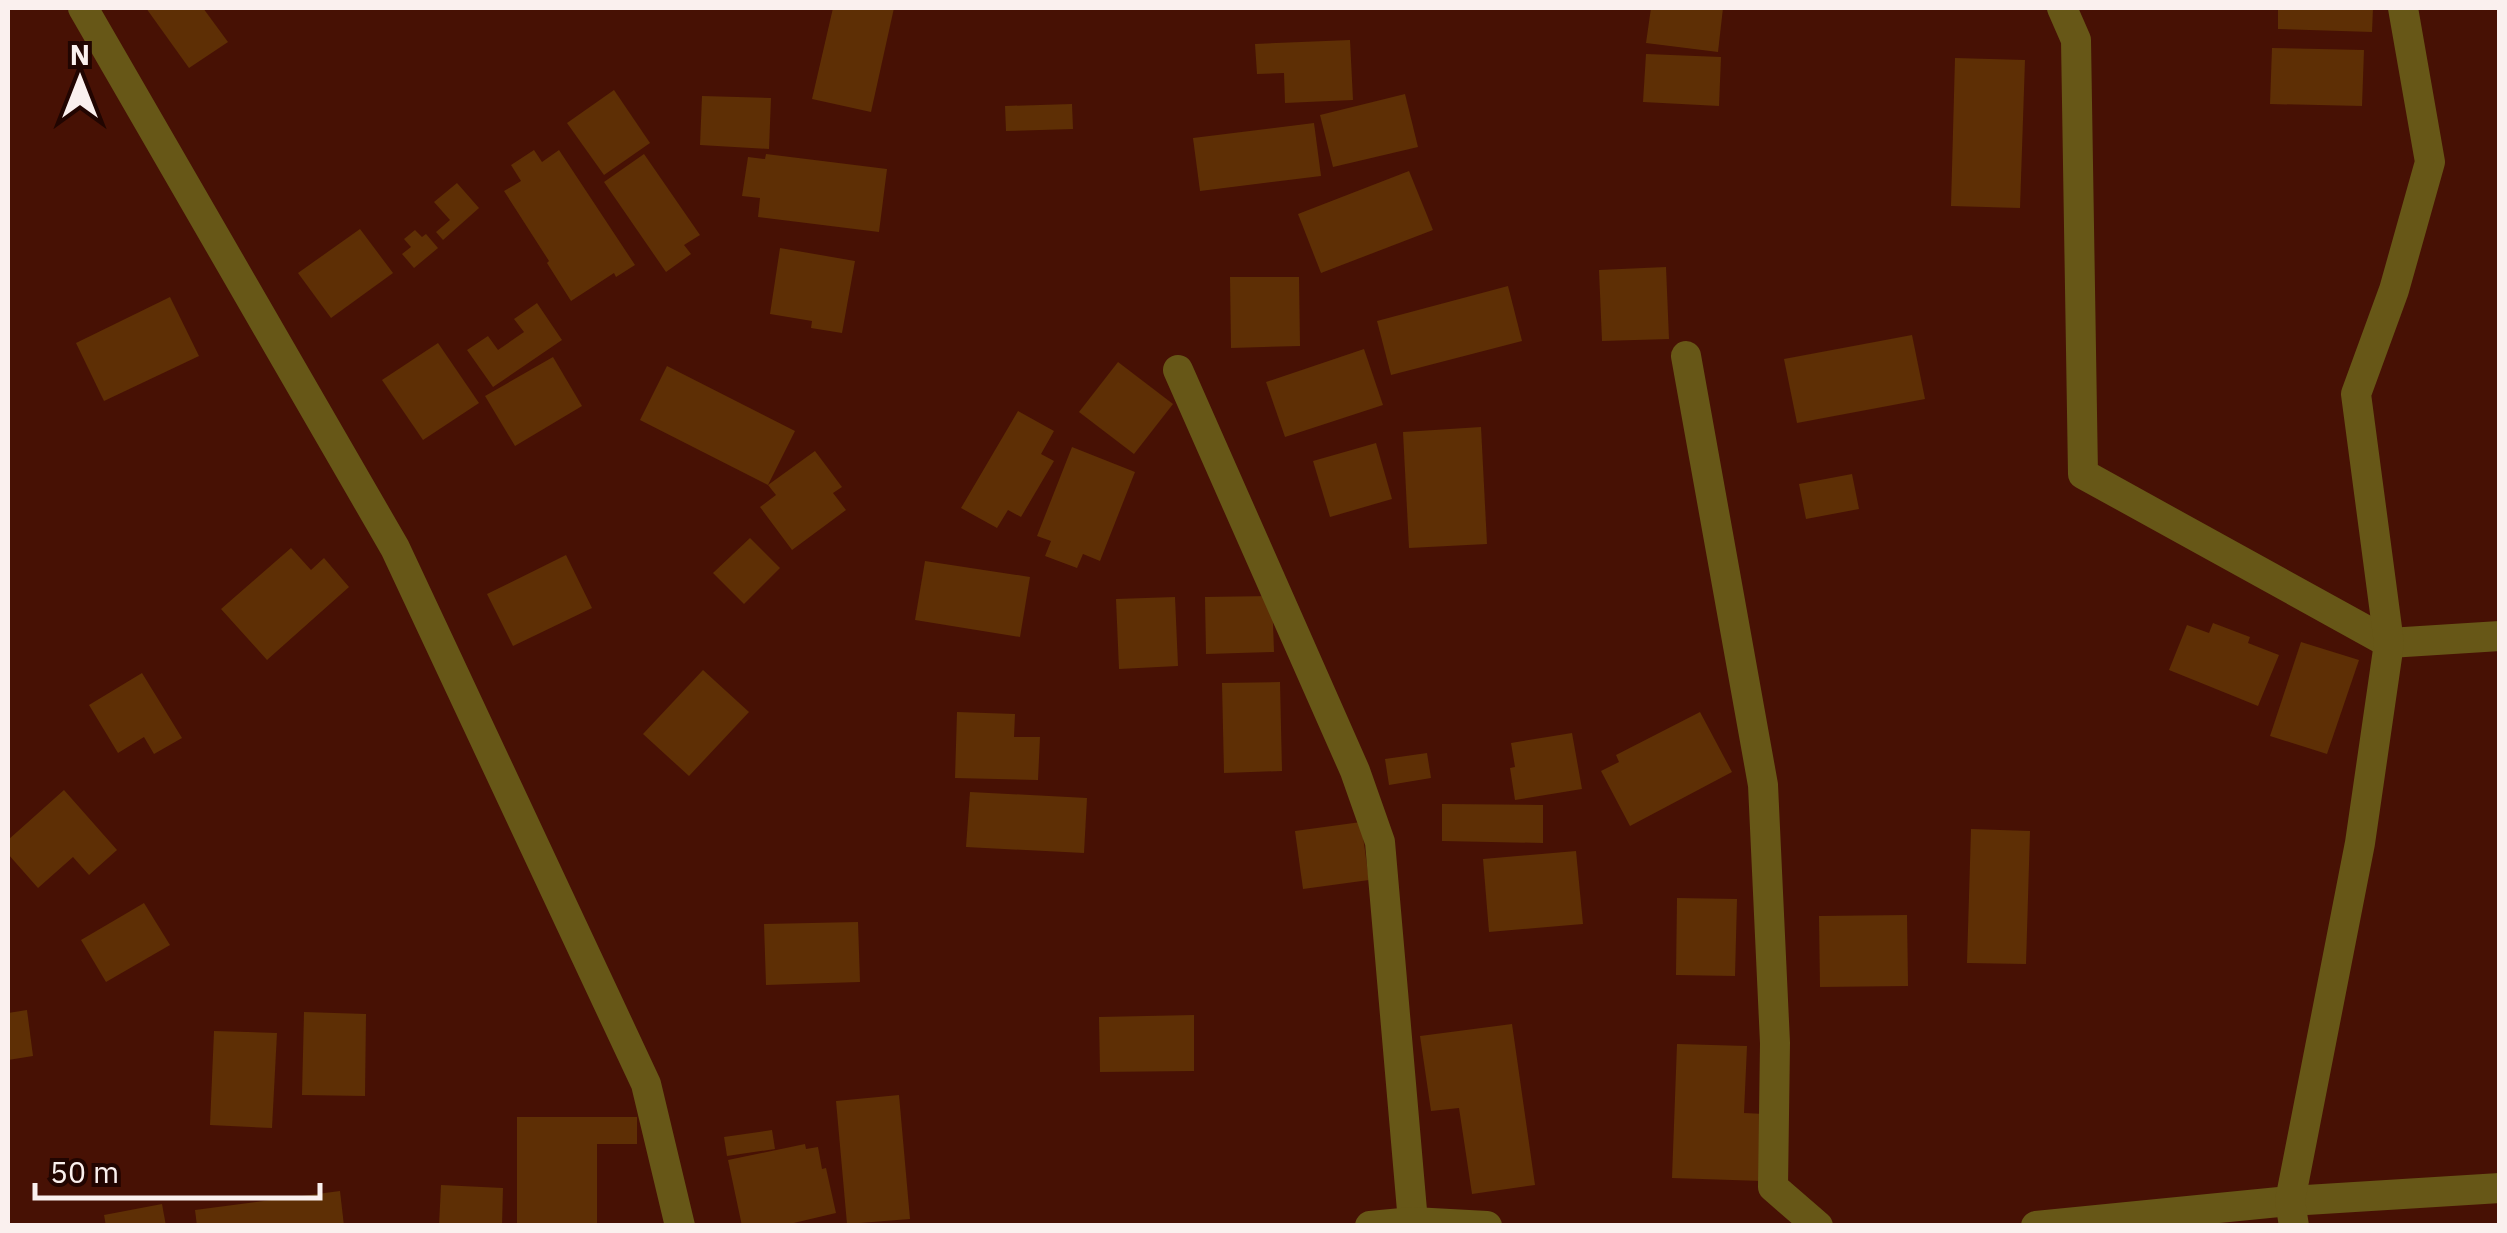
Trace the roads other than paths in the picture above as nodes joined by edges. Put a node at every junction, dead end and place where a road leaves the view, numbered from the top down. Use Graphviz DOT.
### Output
graph roads {
  1 [pos="83,8"];
  2 [pos="2062,8"];
  3 [pos="2402,8"];
  4 [pos="1686,356"];
  5 [pos="1178,370"];
  6 [pos="2500,636"];
  7 [pos="2388,644"];
  8 [pos="2500,1188"];
  9 [pos="2292,1213"];
  10 [pos="1412,1222"];
  11 [pos="680,1226"];
  12 [pos="1370,1226"];
  13 [pos="1487,1226"];
  14 [pos="1818,1226"];
  15 [pos="2036,1226"];
  1 -- 11 [label="street"];
  2 -- 7 [label="street"];
  3 -- 7 [label="street"];
  4 -- 14 [label="street"];
  5 -- 10 [label="street"];
  6 -- 7 [label="street"];
  7 -- 9 [label="street"];
  8 -- 9 [label="street"];
  9 -- 15 [label="street"];
  10 -- 12 [label="street"];
  10 -- 13 [label="street"];
}
